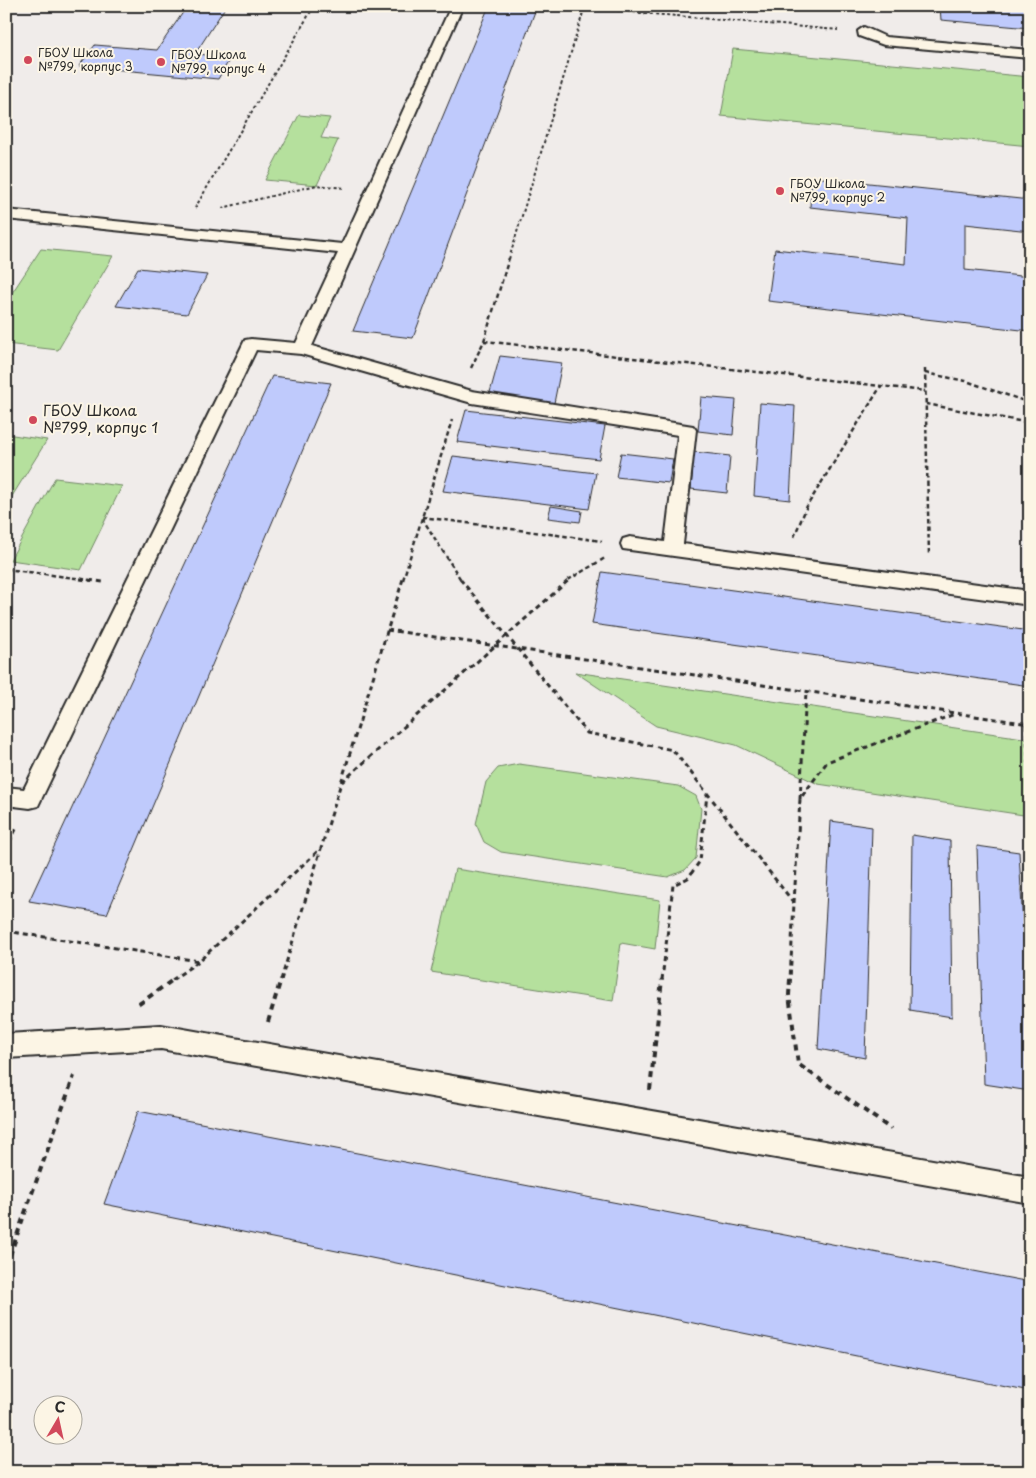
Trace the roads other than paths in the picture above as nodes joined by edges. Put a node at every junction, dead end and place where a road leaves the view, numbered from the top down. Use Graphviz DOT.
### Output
graph roads {
  1 [pos="457,6"];
  2 [pos="864,32"];
  3 [pos="1030,54"];
  4 [pos="6,214"];
  5 [pos="347,249"];
  6 [pos="302,349"];
  7 [pos="630,544"];
  8 [pos="673,550"];
  9 [pos="1030,598"];
  10 [pos="6,796"];
  11 [pos="6,1046"];
  12 [pos="1030,1190"];
  1 -- 5 [label="lane"];
  2 -- 3 [label="lane"];
  4 -- 5 [label="lane"];
  5 -- 6 [label="lane"];
  6 -- 8 [label="lane"];
  6 -- 10 [label="lane"];
  7 -- 8 [label="lane"];
  8 -- 9 [label="lane"];
  11 -- 12 [label="lane"];
}
